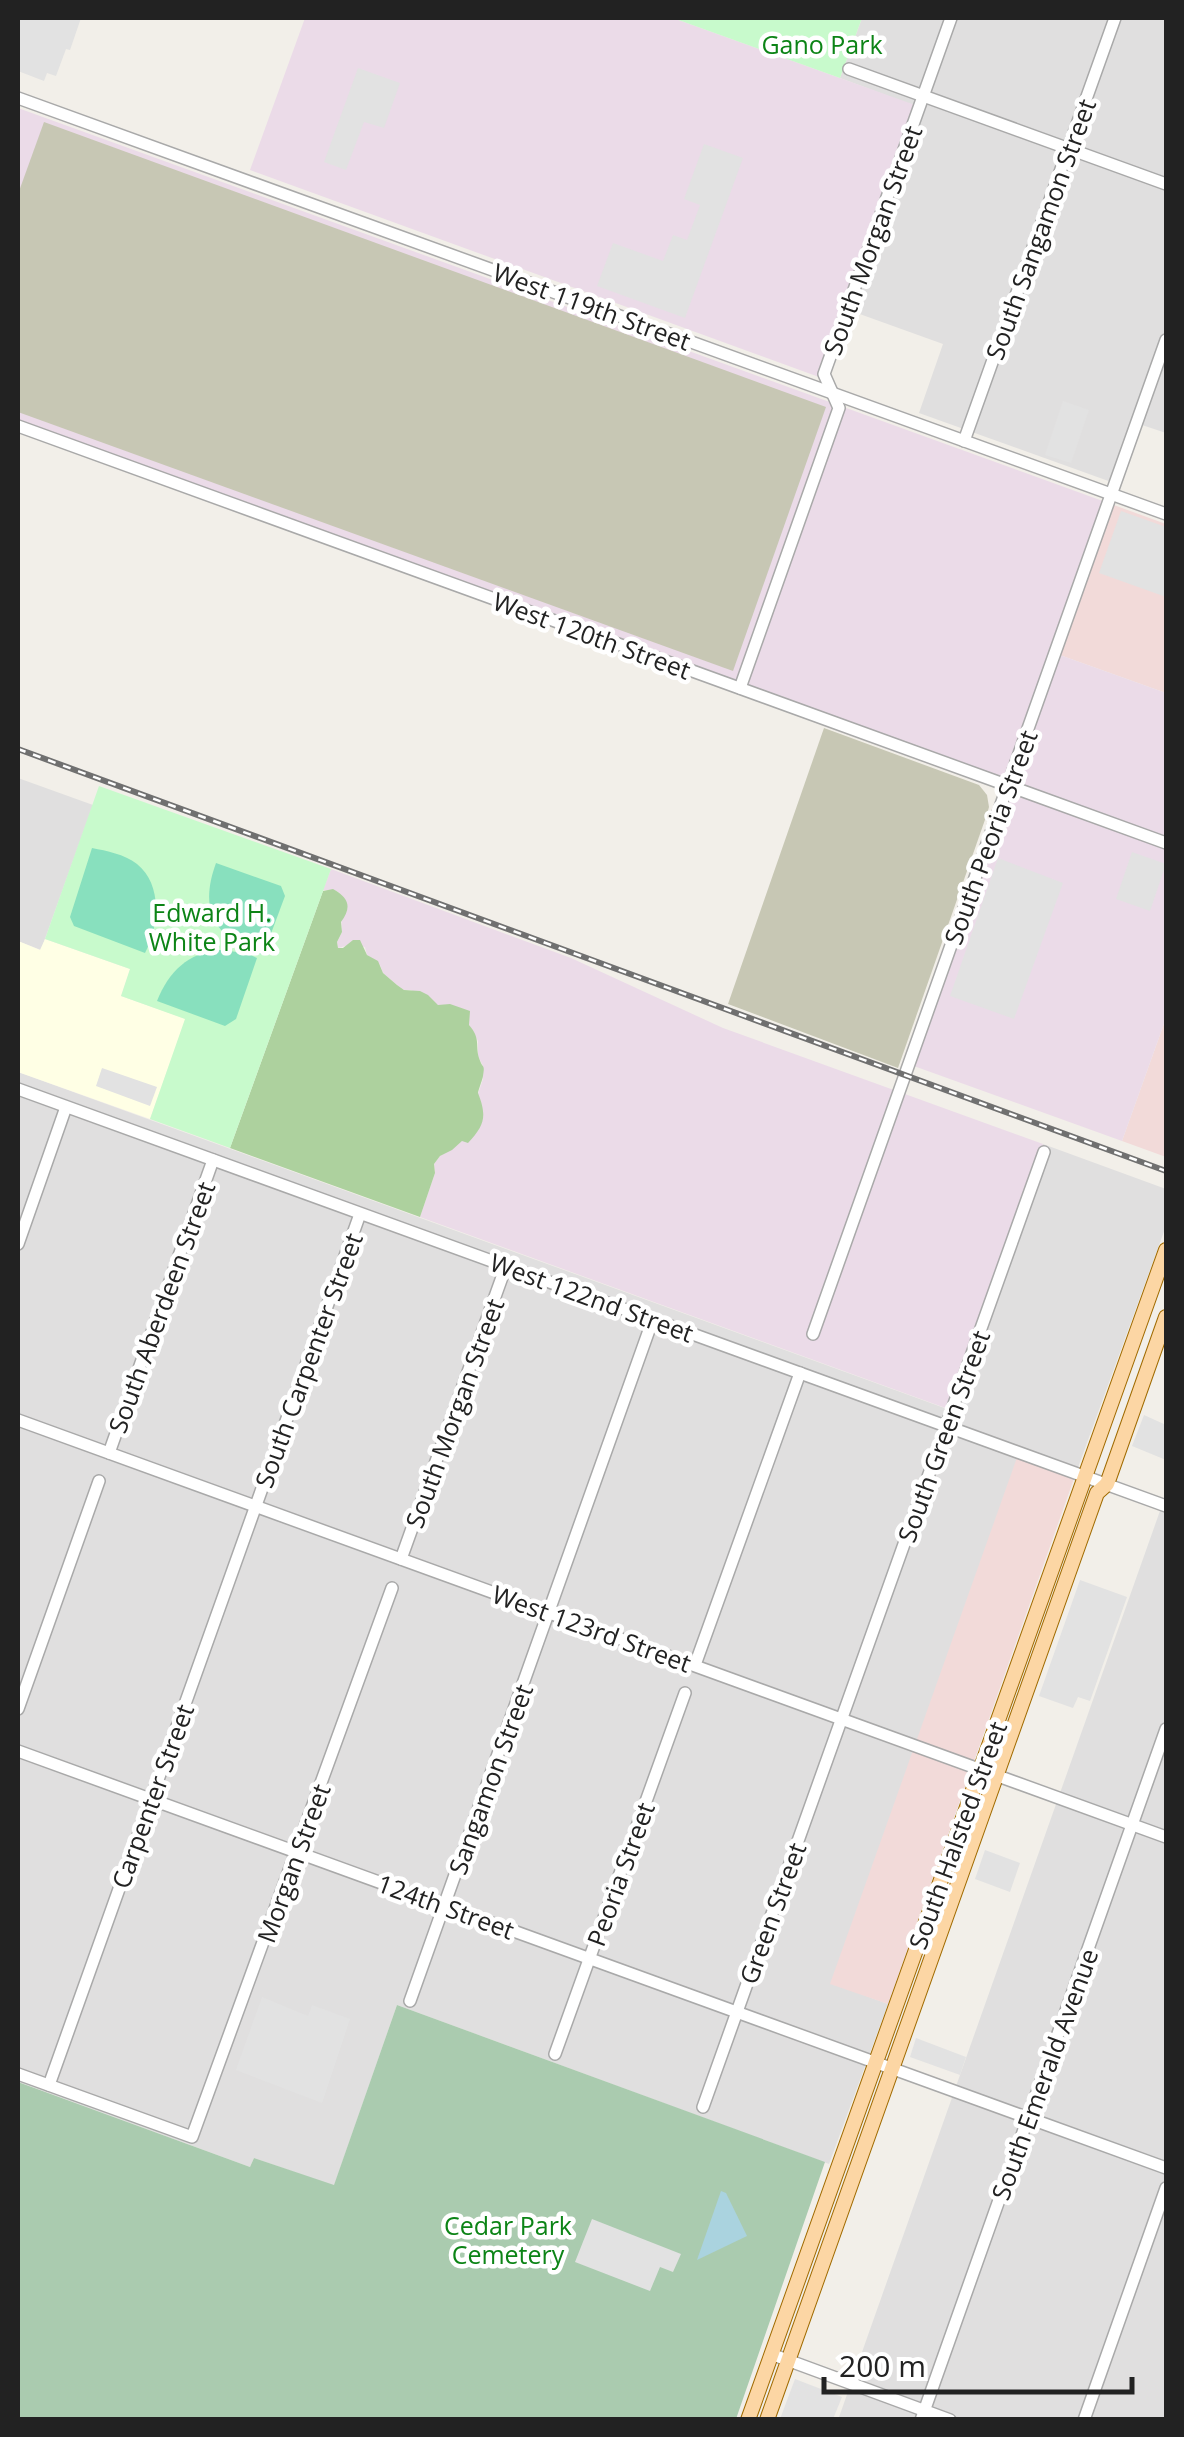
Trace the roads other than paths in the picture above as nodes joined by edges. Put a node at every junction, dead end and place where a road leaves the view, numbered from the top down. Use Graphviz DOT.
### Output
graph roads {
  1 [pos="951,18"];
  2 [pos="1115,18"];
  3 [pos="849,69"];
  4 [pos="923,96"];
  5 [pos="18,98"];
  6 [pos="1068,148"];
  7 [pos="1166,184"];
  8 [pos="1166,340"];
  9 [pos="832,393"];
  10 [pos="18,426"];
  11 [pos="964,441"];
  12 [pos="1113,494"];
  13 [pos="1166,514"];
  14 [pos="740,688"];
  15 [pos="1008,785"];
  16 [pos="1166,843"];
  17 [pos="18,1090"];
  18 [pos="66,1107"];
  19 [pos="1044,1152"];
  20 [pos="213,1160"];
  21 [pos="360,1214"];
  22 [pos="18,1244"];
  23 [pos="1166,1250"];
  24 [pos="506,1266"];
  25 [pos="1166,1317"];
  26 [pos="653,1319"];
  27 [pos="813,1334"];
  28 [pos="800,1372"];
  29 [pos="18,1420"];
  30 [pos="947,1426"];
  31 [pos="109,1453"];
  32 [pos="1086,1476"];
  33 [pos="99,1481"];
  34 [pos="1107,1484"];
  35 [pos="1166,1506"];
  36 [pos="254,1507"];
  37 [pos="401,1559"];
  38 [pos="392,1588"];
  39 [pos="549,1612"];
  40 [pos="695,1665"];
  41 [pos="686,1693"];
  42 [pos="18,1709"];
  43 [pos="842,1718"];
  44 [pos="1166,1730"];
  45 [pos="18,1751"];
  46 [pos="980,1768"];
  47 [pos="997,1774"];
  48 [pos="151,1799"];
  49 [pos="1133,1824"];
  50 [pos="1166,1837"];
  51 [pos="298,1852"];
  52 [pos="444,1905"];
  53 [pos="590,1958"];
  54 [pos="410,2001"];
  55 [pos="737,2011"];
  56 [pos="555,2054"];
  57 [pos="875,2061"];
  58 [pos="892,2068"];
  59 [pos="18,2074"];
  60 [pos="49,2086"];
  61 [pos="703,2107"];
  62 [pos="1028,2118"];
  63 [pos="1166,2168"];
  64 [pos="1166,2188"];
  65 [pos="771,2354"];
  66 [pos="788,2360"];
  67 [pos="923,2415"];
  68 [pos="748,2420"];
  69 [pos="767,2420"];
  70 [pos="950,2420"];
  71 [pos="1084,2420"];
  1 -- 4 [label="street, South Morgan Street"];
  2 -- 6 [label="street, South Sangamon Street"];
  3 -- 4 [label="street"];
  4 -- 6 [label="street"];
  4 -- 9 [label="street, South Morgan Street"];
  5 -- 9 [label="street, West 119th Street"];
  6 -- 7 [label="street"];
  6 -- 11 [label="street, South Sangamon Street"];
  8 -- 12 [label="street, South Peoria Street"];
  9 -- 11 [label="street, West 119th Street"];
  9 -- 14 [label="street, South Morgan Street"];
  10 -- 14 [label="street, West 120th Street"];
  11 -- 12 [label="street, West 119th Street"];
  12 -- 13 [label="street, West 119th Street"];
  12 -- 15 [label="street, South Peoria Street"];
  14 -- 15 [label="street, West 120th Street"];
  15 -- 16 [label="street, West 120th Street"];
  15 -- 27 [label="street, South Peoria Street"];
  17 -- 18 [label="street, West 122nd Street"];
  18 -- 20 [label="street, West 122nd Street"];
  18 -- 22 [label="street"];
  19 -- 30 [label="street, South Green Street"];
  20 -- 21 [label="street, West 122nd Street"];
  20 -- 31 [label="street, South Aberdeen Street"];
  21 -- 24 [label="street, West 122nd Street"];
  21 -- 36 [label="street, South Carpenter Street"];
  23 -- 32 [label="main road, South Halsted Street"];
  24 -- 26 [label="street, West 122nd Street"];
  24 -- 37 [label="street, South Morgan Street"];
  25 -- 34 [label="main road, South Halsted Street"];
  26 -- 28 [label="street, West 122nd Street"];
  26 -- 39 [label="street"];
  28 -- 30 [label="street, West 122nd Street"];
  28 -- 40 [label="street"];
  29 -- 31 [label="street, West 123rd Street"];
  30 -- 32 [label="street, West 122nd Street"];
  30 -- 43 [label="street, South Green Street"];
  31 -- 36 [label="street, West 123rd Street"];
  32 -- 34 [label="street, West 122nd Street"];
  32 -- 46 [label="main road, South Halsted Street"];
  33 -- 42 [label="street"];
  34 -- 35 [label="street, West 122nd Street"];
  34 -- 47 [label="main road, South Halsted Street"];
  36 -- 37 [label="street, West 123rd Street"];
  36 -- 48 [label="street, Carpenter Street"];
  37 -- 39 [label="street, West 123rd Street"];
  38 -- 51 [label="street, Morgan Street"];
  39 -- 40 [label="street, West 123rd Street"];
  39 -- 52 [label="street, Sangamon Street"];
  40 -- 43 [label="street, West 123rd Street"];
  41 -- 53 [label="street, Peoria Street"];
  43 -- 46 [label="street, West 123rd Street"];
  43 -- 55 [label="street, Green Street"];
  44 -- 49 [label="street, South Emerald Avenue"];
  45 -- 48 [label="street, 124th Street"];
  46 -- 47 [label="street, West 123rd Street"];
  46 -- 57 [label="main road, South Halsted Street"];
  47 -- 49 [label="street, West 123rd Street"];
  47 -- 58 [label="main road, South Halsted Street"];
  48 -- 51 [label="street, 124th Street"];
  48 -- 60 [label="street, Carpenter Street"];
  49 -- 50 [label="street, West 123rd Street"];
  49 -- 62 [label="street, South Emerald Avenue"];
  51 -- 52 [label="street, 124th Street"];
  51 -- 60 [label="street, Morgan Street"];
  52 -- 53 [label="street, 124th Street"];
  52 -- 54 [label="street, Sangamon Street"];
  53 -- 55 [label="street, 124th Street"];
  53 -- 56 [label="street, Peoria Street"];
  55 -- 57 [label="street, 124th Street"];
  55 -- 61 [label="street, Green Street"];
  57 -- 58 [label="street, 124th Street"];
  57 -- 65 [label="main road, South Halsted Street"];
  58 -- 62 [label="street, 124th Street"];
  58 -- 66 [label="main road, South Halsted Street"];
  59 -- 60 [label="street"];
  62 -- 63 [label="street, 124th Street"];
  62 -- 67 [label="street, South Emerald Avenue"];
  64 -- 71 [label="street"];
  65 -- 66 [label="street"];
  65 -- 68 [label="main road, South Halsted Street"];
  66 -- 67 [label="street"];
  66 -- 69 [label="main road, South Halsted Street"];
  67 -- 70 [label="street"];
}
